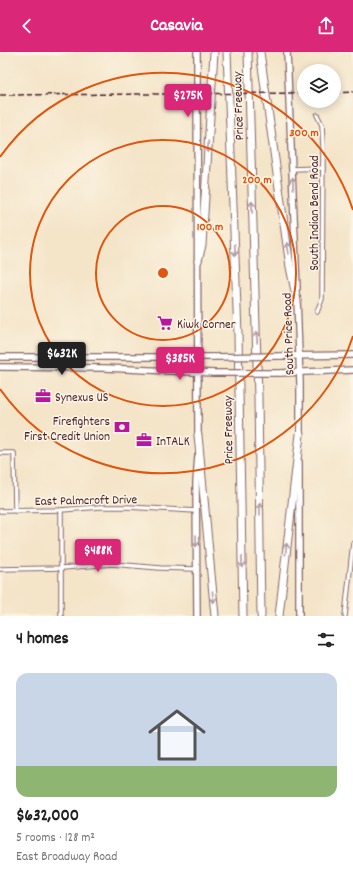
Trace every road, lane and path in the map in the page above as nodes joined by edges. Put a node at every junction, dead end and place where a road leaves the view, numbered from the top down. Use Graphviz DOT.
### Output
graph roads {
  1 [pos="197,52"];
  2 [pos="214,52"];
  3 [pos="228,52"];
  4 [pos="248,52"];
  5 [pos="260,52"];
  6 [pos="287,52"];
  7 [pos="317,114"];
  8 [pos="323,168"];
  9 [pos="292,169"];
  10 [pos="198,261"];
  11 [pos="297,301"];
  12 [pos="317,312"];
  13 [pos="353,355"];
  14 [pos="298,356"];
  15 [pos="0,357"];
  16 [pos="8,357"];
  17 [pos="73,357"];
  18 [pos="197,357"];
  19 [pos="0,367"];
  20 [pos="8,367"];
  21 [pos="73,367"];
  22 [pos="353,370"];
  23 [pos="299,372"];
  24 [pos="197,373"];
  25 [pos="300,434"];
  26 [pos="198,435"];
  27 [pos="0,453"];
  28 [pos="61,510"];
  29 [pos="0,511"];
  30 [pos="15,511"];
  31 [pos="196,511"];
  32 [pos="353,543"];
  33 [pos="62,568"];
  34 [pos="0,569"];
  35 [pos="196,569"];
  36 [pos="351,577"];
  37 [pos="61,616"];
  38 [pos="197,616"];
  39 [pos="215,616"];
  40 [pos="243,616"];
  41 [pos="261,616"];
  42 [pos="279,616"];
  43 [pos="299,616"];
  44 [pos="345,616"];
  1 -- 10 [label="main road"];
  2 -- 10 [label="highway, one-way"];
  3 -- 40 [label="highway, Price Freeway, one-way"];
  41 -- 4 [label="highway, Price Freeway, one-way"];
  11 -- 5 [label="highway, one-way"];
  6 -- 9 [label="main road, South Price Road"];
  7 -- 8 [label="street, South Indian Bend Road"];
  8 -- 9 [label="street"];
  8 -- 12 [label="street, South Indian Bend Road"];
  11 -- 9 [label="main road, South Price Road, one-way"];
  10 -- 18 [label="main road"];
  11 -- 14 [label="main road, South Price Road"];
  13 -- 14 [label="main road"];
  14 -- 18 [label="main road, bridge"];
  14 -- 23 [label="main road, South Price Road"];
  15 -- 16 [label="main road"];
  16 -- 17 [label="main road"];
  16 -- 20 [label="main road"];
  17 -- 18 [label="main road"];
  17 -- 21 [label="main road"];
  18 -- 24 [label="main road"];
  19 -- 20 [label="main road"];
  20 -- 21 [label="main road"];
  21 -- 24 [label="main road"];
  22 -- 23 [label="main road"];
  23 -- 24 [label="main road, bridge"];
  23 -- 25 [label="main road, South Price Road"];
  24 -- 26 [label="main road"];
  42 -- 25 [label="highway, one-way"];
  25 -- 43 [label="main road, South Price Road"];
  26 -- 31 [label="main road"];
  26 -- 39 [label="highway, one-way"];
  27 -- 30 [label="street"];
  28 -- 30 [label="street, East Palmcroft Drive"];
  28 -- 31 [label="street, East Palmcroft Drive"];
  28 -- 33 [label="street"];
  29 -- 30 [label="street, East Palmcroft Drive"];
  31 -- 35 [label="main road, one-way"];
  32 -- 36 [label="street"];
  33 -- 34 [label="street"];
  33 -- 35 [label="street"];
  33 -- 37 [label="street"];
  35 -- 38 [label="main road"];
  36 -- 44 [label="street"];
}
